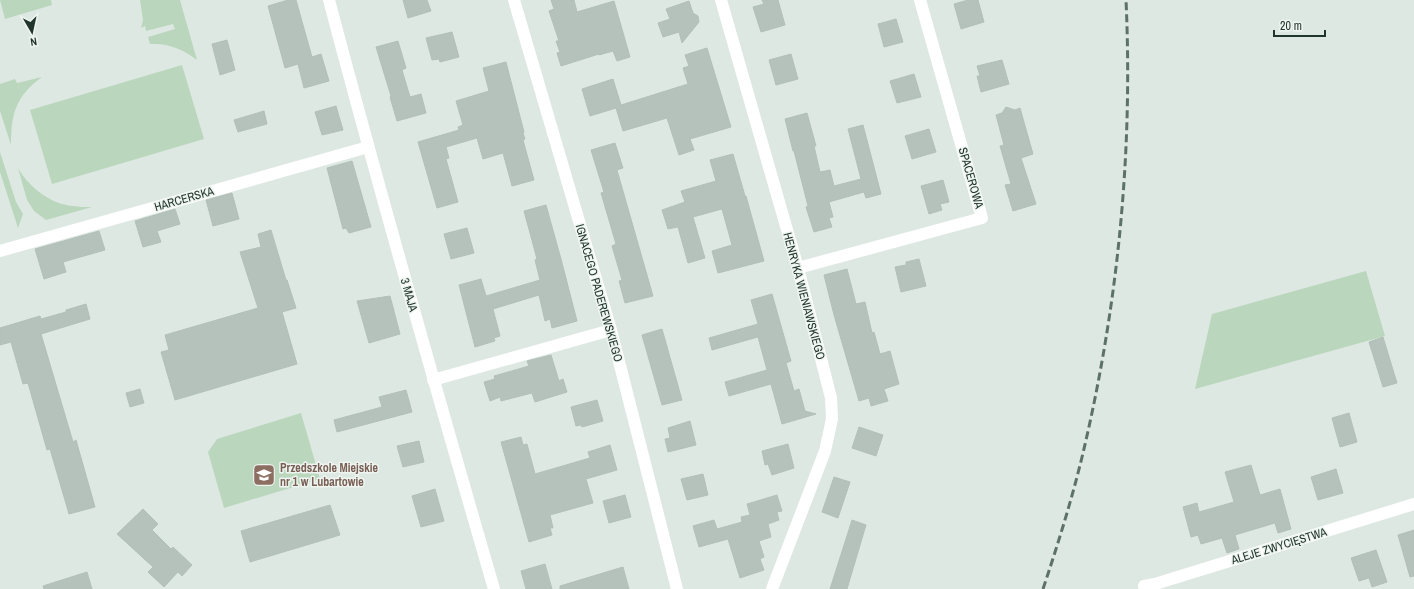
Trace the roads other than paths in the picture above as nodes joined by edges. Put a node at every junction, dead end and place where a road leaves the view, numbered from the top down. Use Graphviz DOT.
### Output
graph roads {
  1 [pos="329,0"];
  2 [pos="514,0"];
  3 [pos="721,0"];
  4 [pos="920,0"];
  5 [pos="368,147"];
  6 [pos="0,251"];
  7 [pos="798,268"];
  8 [pos="611,330"];
  9 [pos="432,380"];
  10 [pos="1414,504"];
  11 [pos="1144,586"];
  12 [pos="494,589"];
  13 [pos="677,589"];
  14 [pos="772,589"];
  1 -- 5 [label="street, 3 MAJA"];
  2 -- 8 [label="street, IGNACEGO PADEREWSKIEGO"];
  3 -- 7 [label="street, HENRYKA WIENIAWSKIEGO"];
  4 -- 7 [label="street, SPACEROWA"];
  5 -- 6 [label="street, HARCERSKA"];
  5 -- 9 [label="street, 3 MAJA"];
  7 -- 14 [label="street, HENRYKA WIENIAWSKIEGO"];
  8 -- 9 [label="street"];
  8 -- 13 [label="street, IGNACEGO PADEREWSKIEGO"];
  9 -- 12 [label="street, 3 MAJA"];
  10 -- 11 [label="street, ALEJE ZWYCIĘSTWA"];
}
